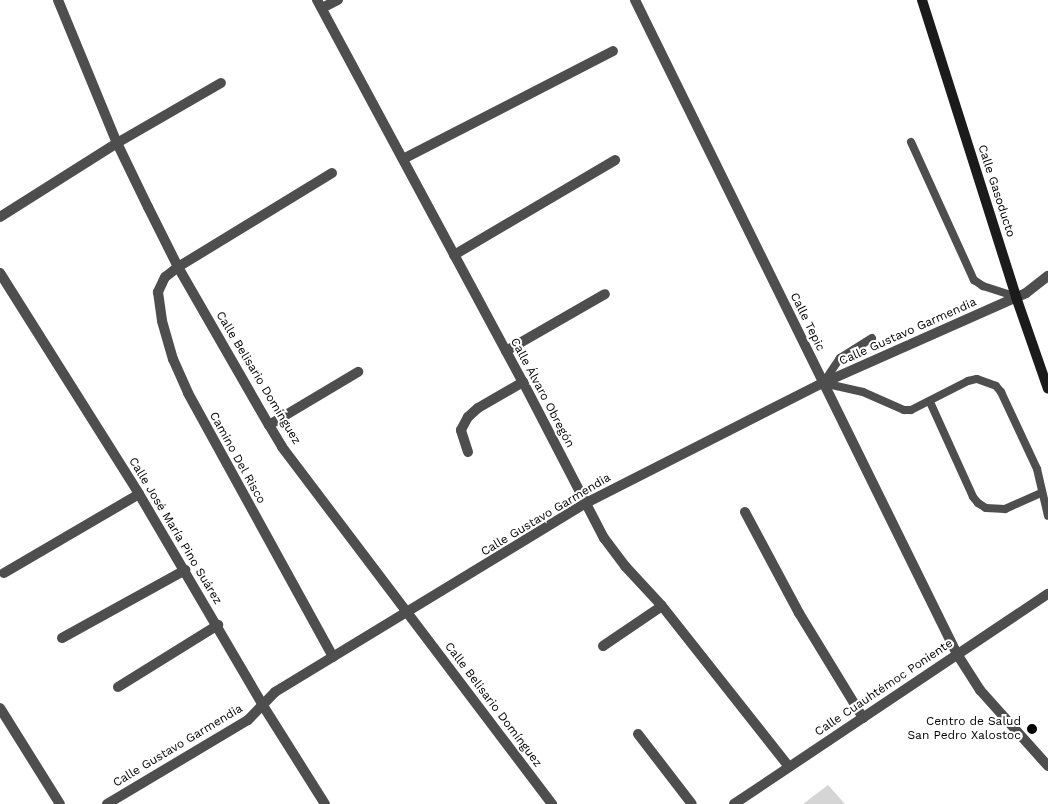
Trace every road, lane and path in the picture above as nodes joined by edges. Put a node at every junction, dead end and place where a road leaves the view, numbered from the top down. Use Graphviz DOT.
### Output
graph roads {
  1 [pos="58,0"];
  2 [pos="338,0"];
  3 [pos="635,0"];
  4 [pos="922,0"];
  5 [pos="320,4"];
  6 [pos="613,51"];
  7 [pos="221,83"];
  8 [pos="911,142"];
  9 [pos="117,143"];
  10 [pos="403,159"];
  11 [pos="615,160"];
  12 [pos="332,173"];
  13 [pos="0,217"];
  14 [pos="454,255"];
  15 [pos="178,267"];
  16 [pos="0,273"];
  17 [pos="1048,276"];
  18 [pos="605,294"];
  19 [pos="1016,297"];
  20 [pos="872,338"];
  21 [pos="506,351"];
  22 [pos="358,372"];
  23 [pos="523,382"];
  24 [pos="823,383"];
  25 [pos="1048,390"];
  26 [pos="930,402"];
  27 [pos="269,425"];
  28 [pos="468,452"];
  29 [pos="1041,493"];
  30 [pos="139,494"];
  31 [pos="586,503"];
  32 [pos="746,512"];
  33 [pos="1048,516"];
  34 [pos="184,570"];
  35 [pos="4,573"];
  36 [pos="1048,594"];
  37 [pos="662,606"];
  38 [pos="408,613"];
  39 [pos="218,625"];
  40 [pos="62,638"];
  41 [pos="603,646"];
  42 [pos="957,654"];
  43 [pos="333,657"];
  44 [pos="118,686"];
  45 [pos="262,704"];
  46 [pos="0,710"];
  47 [pos="863,718"];
  48 [pos="638,734"];
  49 [pos="1048,766"];
  50 [pos="788,767"];
  51 [pos="60,804"];
  52 [pos="107,804"];
  53 [pos="325,804"];
  54 [pos="552,804"];
  55 [pos="692,804"];
  56 [pos="734,804"];
  1 -- 9 [label="street, Calle Belisario Domínguez"];
  2 -- 5 [label="street"];
  3 -- 24 [label="street, Calle Tepic"];
  4 -- 19 [label="main road, Calle Gasoducto"];
  5 -- 10 [label="street, Calle Álvaro Obregón"];
  6 -- 10 [label="street"];
  7 -- 9 [label="street"];
  8 -- 19 [label="lane"];
  9 -- 13 [label="street"];
  9 -- 15 [label="street, Calle Belisario Domínguez"];
  10 -- 14 [label="street, Calle Álvaro Obregón"];
  11 -- 14 [label="street"];
  12 -- 15 [label="street, Camino Del Risco"];
  14 -- 21 [label="street, Calle Álvaro Obregón"];
  15 -- 27 [label="street, Calle Belisario Domínguez"];
  15 -- 43 [label="street, Camino Del Risco"];
  16 -- 30 [label="street, Calle José María Pino Suárez"];
  17 -- 19 [label="street, Calle Gustavo Garmendia"];
  18 -- 21 [label="street"];
  19 -- 24 [label="street, Calle Gustavo Garmendia"];
  19 -- 25 [label="main road, Calle Gasoducto"];
  20 -- 24 [label="lane"];
  21 -- 23 [label="street, Calle Álvaro Obregón"];
  22 -- 27 [label="street"];
  23 -- 28 [label="street"];
  23 -- 31 [label="street, Calle Álvaro Obregón"];
  24 -- 26 [label="lane"];
  24 -- 31 [label="street, Calle Gustavo Garmendia"];
  24 -- 42 [label="street, Calle Tepic"];
  26 -- 29 [label="lane"];
  26 -- 29 [label="lane"];
  27 -- 38 [label="street, Calle Belisario Domínguez"];
  29 -- 33 [label="lane"];
  30 -- 34 [label="street, Calle José María Pino Suárez"];
  30 -- 35 [label="street"];
  31 -- 37 [label="street, Calle Álvaro Obregón"];
  31 -- 38 [label="street, Calle Gustavo Garmendia"];
  32 -- 47 [label="street"];
  34 -- 39 [label="street, Calle José María Pino Suárez"];
  34 -- 40 [label="street"];
  36 -- 42 [label="street, Calle Cuauhtémoc Poniente"];
  37 -- 41 [label="street"];
  37 -- 50 [label="street, Calle Álvaro Obregón"];
  38 -- 43 [label="street, Calle Gustavo Garmendia"];
  38 -- 54 [label="street, Calle Belisario Domínguez"];
  39 -- 44 [label="street"];
  39 -- 45 [label="street, Calle José María Pino Suárez"];
  42 -- 47 [label="street, Calle Cuauhtémoc Poniente"];
  42 -- 49 [label="street, Calle Tepic"];
  43 -- 45 [label="street, Calle Gustavo Garmendia"];
  45 -- 52 [label="street, Calle Gustavo Garmendia"];
  45 -- 53 [label="street, Calle José María Pino Suárez"];
  46 -- 51 [label="street"];
  47 -- 50 [label="street, Calle Cuauhtémoc Poniente"];
  48 -- 55 [label="street"];
  50 -- 56 [label="street, Calle Cuauhtémoc Poniente"];
}
